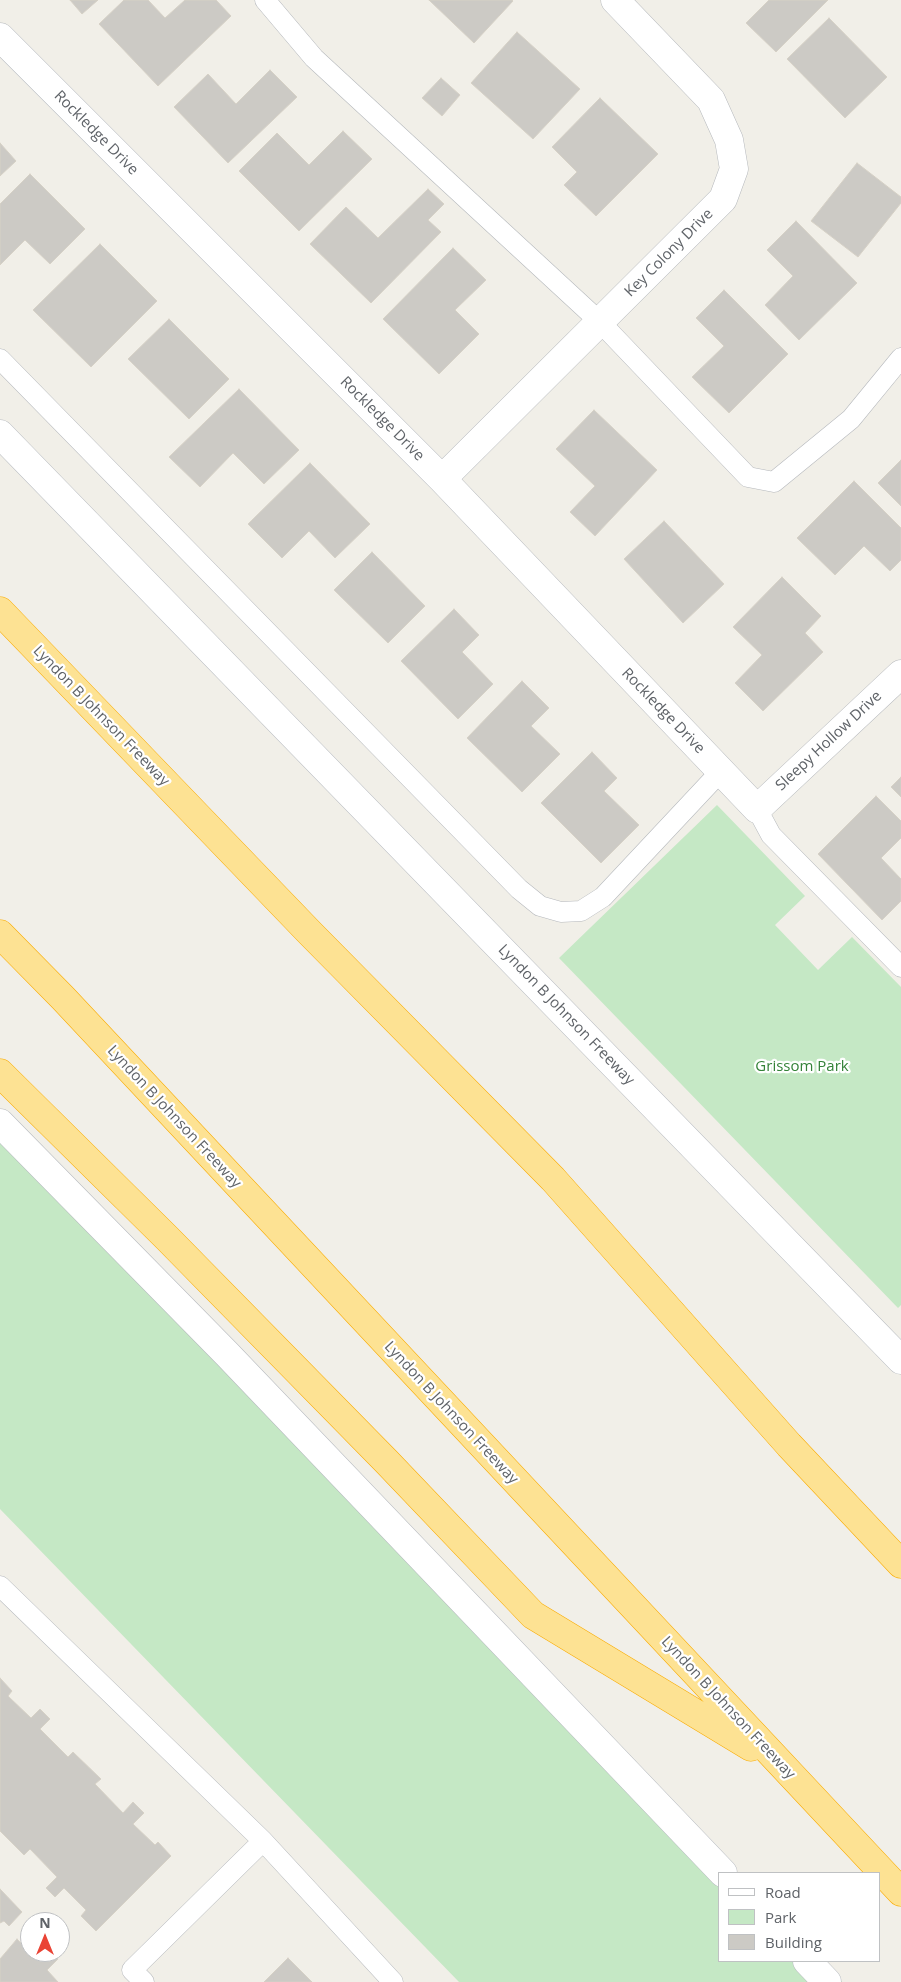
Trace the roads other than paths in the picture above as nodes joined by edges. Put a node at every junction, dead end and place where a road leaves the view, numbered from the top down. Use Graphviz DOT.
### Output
graph roads {
  1 [pos="265,0"];
  2 [pos="615,0"];
  3 [pos="0,37"];
  4 [pos="600,322"];
  5 [pos="901,358"];
  6 [pos="0,359"];
  7 [pos="0,434"];
  8 [pos="442,479"];
  9 [pos="0,612"];
  10 [pos="901,674"];
  11 [pos="721,771"];
  12 [pos="757,809"];
  13 [pos="0,934"];
  14 [pos="901,967"];
  15 [pos="0,1073"];
  16 [pos="0,1123"];
  17 [pos="901,1360"];
  18 [pos="901,1564"];
  19 [pos="0,1586"];
  20 [pos="780,1764"];
  21 [pos="263,1842"];
  22 [pos="722,1872"];
  23 [pos="901,1892"];
  24 [pos="808,1962"];
  25 [pos="144,1982"];
  26 [pos="393,1982"];
  27 [pos="827,1982"];
  1 -- 4 [label="lane"];
  2 -- 4 [label="main road, Key Colony Drive"];
  3 -- 8 [label="main road, Rockledge Drive"];
  4 -- 5 [label="lane"];
  4 -- 8 [label="main road, Key Colony Drive"];
  6 -- 11 [label="lane"];
  7 -- 17 [label="main road, Lyndon B Johnson Freeway"];
  8 -- 11 [label="main road, Rockledge Drive"];
  9 -- 18 [label="highway, Lyndon B Johnson Freeway"];
  10 -- 12 [label="main road, Sleepy Hollow Drive"];
  11 -- 12 [label="main road, Rockledge Drive"];
  12 -- 14 [label="lane"];
  13 -- 20 [label="highway, Lyndon B Johnson Freeway"];
  15 -- 20 [label="highway"];
  16 -- 22 [label="main road"];
  19 -- 21 [label="lane"];
  20 -- 23 [label="highway, Lyndon B Johnson Freeway"];
  21 -- 25 [label="lane"];
  21 -- 26 [label="lane"];
  24 -- 27 [label="main road"];
}
